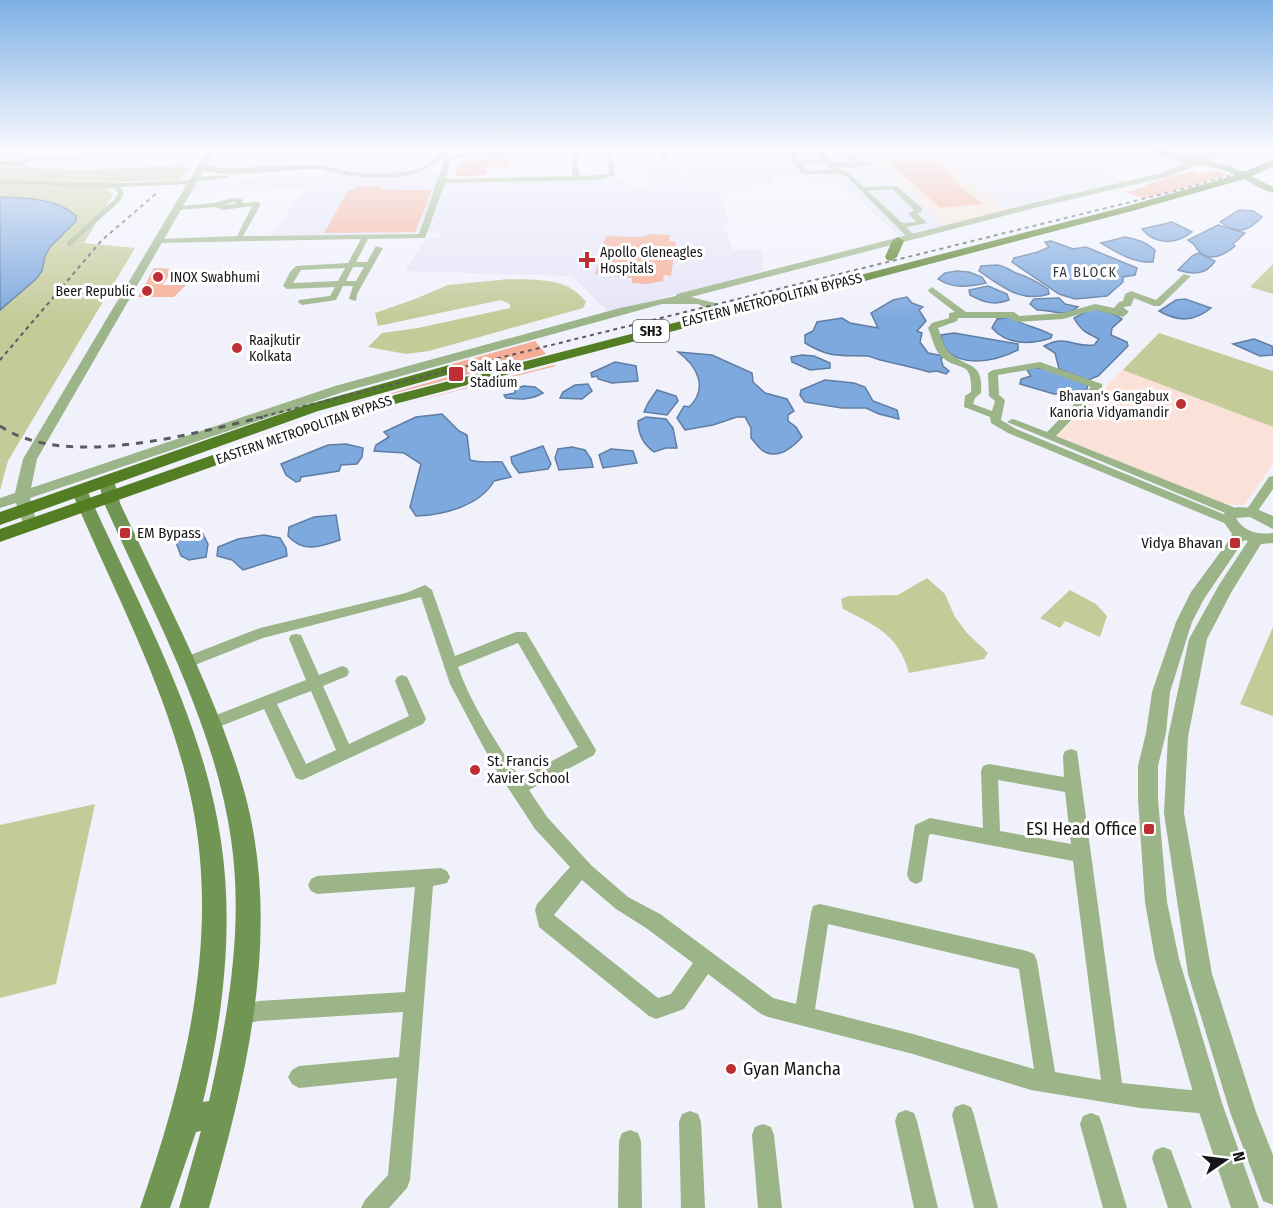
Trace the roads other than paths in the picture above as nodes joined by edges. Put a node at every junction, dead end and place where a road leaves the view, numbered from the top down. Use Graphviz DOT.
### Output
graph roads {
  1 [pos="112,205"];
  2 [pos="180,205"];
  3 [pos="211,205"];
  4 [pos="217,205"];
  5 [pos="237,205"];
  6 [pos="256,205"];
  7 [pos="433,205"];
  8 [pos="886,205"];
  9 [pos="914,205"];
  10 [pos="1035,205"];
  11 [pos="1105,205"];
  12 [pos="1128,205"];
  13 [pos="879,206"];
  14 [pos="178,208"];
  15 [pos="899,226"];
  16 [pos="240,235"];
  17 [pos="366,236"];
  18 [pos="913,238"];
  19 [pos="898,241"];
  20 [pos="159,242"];
  21 [pos="70,244"];
  22 [pos="379,248"];
  23 [pos="891,257"];
  24 [pos="370,264"];
  25 [pos="351,265"];
  26 [pos="1187,276"];
  27 [pos="360,283"];
  28 [pos="341,284"];
  29 [pos="932,290"];
  30 [pos="671,298"];
  31 [pos="352,299"];
  32 [pos="302,302"];
  33 [pos="709,303"];
  34 [pos="724,312"];
  35 [pos="611,314"];
  36 [pos="963,314"];
  37 [pos="576,336"];
  38 [pos="996,416"];
  39 [pos="1049,436"];
  40 [pos="1273,480"];
  41 [pos="109,489"];
  42 [pos="82,498"];
  43 [pos="0,502"];
  44 [pos="26,510"];
  45 [pos="1251,512"];
  46 [pos="0,519"];
  47 [pos="1272,520"];
  48 [pos="1254,532"];
  49 [pos="0,536"];
  50 [pos="296,639"];
  51 [pos="1182,660"];
  52 [pos="185,663"];
  53 [pos="450,664"];
  54 [pos="342,672"];
  55 [pos="402,681"];
  56 [pos="314,683"];
  57 [pos="268,701"];
  58 [pos="211,724"];
  59 [pos="345,753"];
  60 [pos="1071,756"];
  61 [pos="1072,786"];
  62 [pos="232,789"];
  63 [pos="518,789"];
  64 [pos="202,801"];
  65 [pos="992,837"];
  66 [pos="1081,854"];
  67 [pos="581,867"];
  68 [pos="916,875"];
  69 [pos="317,885"];
  70 [pos="706,961"];
  71 [pos="413,1000"];
  72 [pos="239,1015"];
  73 [pos="804,1016"];
  74 [pos="1195,1054"];
  75 [pos="1227,1061"];
  76 [pos="408,1067"];
  77 [pos="299,1077"];
  78 [pos="1046,1081"];
  79 [pos="1113,1092"];
  80 [pos="1209,1103"];
  81 [pos="963,1114"];
  82 [pos="220,1115"];
  83 [pos="184,1118"];
  84 [pos="906,1121"];
  85 [pos="690,1122"];
  86 [pos="1091,1124"];
  87 [pos="763,1135"];
  88 [pos="630,1141"];
  89 [pos="1163,1158"];
  90 [pos="1273,1191"];
  91 [pos="155,1208"];
  92 [pos="194,1208"];
  93 [pos="374,1208"];
  94 [pos="630,1208"];
  95 [pos="693,1208"];
  96 [pos="770,1208"];
  97 [pos="926,1208"];
  98 [pos="986,1208"];
  99 [pos="1115,1208"];
  100 [pos="1180,1208"];
  101 [pos="1245,1208"];
  1 -- 21 [label="street"];
  2 -- 14 [label="street"];
  3 -- 14 [label="street"];
  4 -- 5 [label="street"];
  6 -- 16 [label="street"];
  7 -- 17 [label="street"];
  8 -- 13 [label="street"];
  9 -- 15 [label="street"];
  10 -- 18 [label="street"];
  11 -- 23 [label="main road, EASTERN METROPOLITAN BYPASS / SH3"];
  12 -- 34 [label="main road, EASTERN METROPOLITAN BYPASS / SH3"];
  13 -- 15 [label="street"];
  14 -- 20 [label="street"];
  15 -- 18 [label="street"];
  17 -- 20 [label="street"];
  17 -- 25 [label="street"];
  18 -- 19 [label="street"];
  19 -- 23 [label="main road"];
  19 -- 30 [label="street"];
  20 -- 44 [label="street"];
  22 -- 24 [label="street"];
  23 -- 33 [label="main road, EASTERN METROPOLITAN BYPASS / SH3"];
  24 -- 25 [label="street"];
  24 -- 27 [label="street"];
  25 -- 28 [label="street"];
  25 -- 28 [label="street"];
  26 -- 36 [label="street"];
  27 -- 28 [label="street"];
  27 -- 31 [label="street"];
  28 -- 32 [label="street"];
  29 -- 36 [label="street"];
  30 -- 33 [label="street"];
  30 -- 35 [label="street"];
  33 -- 34 [label="street"];
  33 -- 37 [label="main road, EASTERN METROPOLITAN BYPASS / SH3"];
  34 -- 41 [label="main road, EASTERN METROPOLITAN BYPASS / SH3"];
  35 -- 37 [label="street"];
  35 -- 44 [label="street"];
  36 -- 38 [label="street"];
  37 -- 41 [label="main road, EASTERN METROPOLITAN BYPASS / SH3"];
  38 -- 39 [label="street"];
  38 -- 39 [label="street"];
  38 -- 48 [label="street"];
  39 -- 48 [label="street"];
  40 -- 45 [label="street"];
  41 -- 42 [label="main road, EASTERN METROPOLITAN BYPASS / SH3"];
  41 -- 52 [label="main road"];
  42 -- 44 [label="main road, EASTERN METROPOLITAN BYPASS / SH3"];
  42 -- 64 [label="main road"];
  43 -- 44 [label="street"];
  44 -- 46 [label="main road, EASTERN METROPOLITAN BYPASS / SH3"];
  44 -- 49 [label="main road, EASTERN METROPOLITAN BYPASS / SH3"];
  45 -- 47 [label="street"];
  45 -- 48 [label="street"];
  48 -- 51 [label="street"];
  50 -- 56 [label="street"];
  51 -- 74 [label="street"];
  51 -- 75 [label="street"];
  52 -- 53 [label="street"];
  52 -- 58 [label="main road"];
  53 -- 63 [label="street"];
  53 -- 63 [label="street"];
  54 -- 56 [label="street"];
  55 -- 59 [label="street"];
  56 -- 57 [label="street"];
  56 -- 59 [label="street"];
  57 -- 58 [label="street"];
  57 -- 59 [label="street"];
  58 -- 62 [label="main road"];
  60 -- 61 [label="street"];
  61 -- 65 [label="street"];
  61 -- 66 [label="street"];
  62 -- 64 [label="main road"];
  62 -- 72 [label="main road"];
  63 -- 67 [label="street"];
  64 -- 83 [label="main road"];
  65 -- 66 [label="street"];
  65 -- 68 [label="street"];
  66 -- 79 [label="street"];
  67 -- 70 [label="street"];
  67 -- 70 [label="street"];
  69 -- 71 [label="street"];
  70 -- 73 [label="street"];
  71 -- 72 [label="street"];
  71 -- 76 [label="street"];
  72 -- 82 [label="main road"];
  73 -- 78 [label="street"];
  73 -- 78 [label="street"];
  74 -- 75 [label="street"];
  74 -- 80 [label="street"];
  75 -- 90 [label="street"];
  76 -- 77 [label="street"];
  76 -- 93 [label="street"];
  78 -- 79 [label="street"];
  79 -- 80 [label="street"];
  80 -- 101 [label="street"];
  81 -- 98 [label="street"];
  82 -- 83 [label="main road"];
  82 -- 92 [label="main road"];
  83 -- 91 [label="main road"];
  84 -- 97 [label="street"];
  85 -- 95 [label="street"];
  86 -- 99 [label="street"];
  87 -- 96 [label="street"];
  88 -- 94 [label="street"];
  89 -- 100 [label="street"];
}
